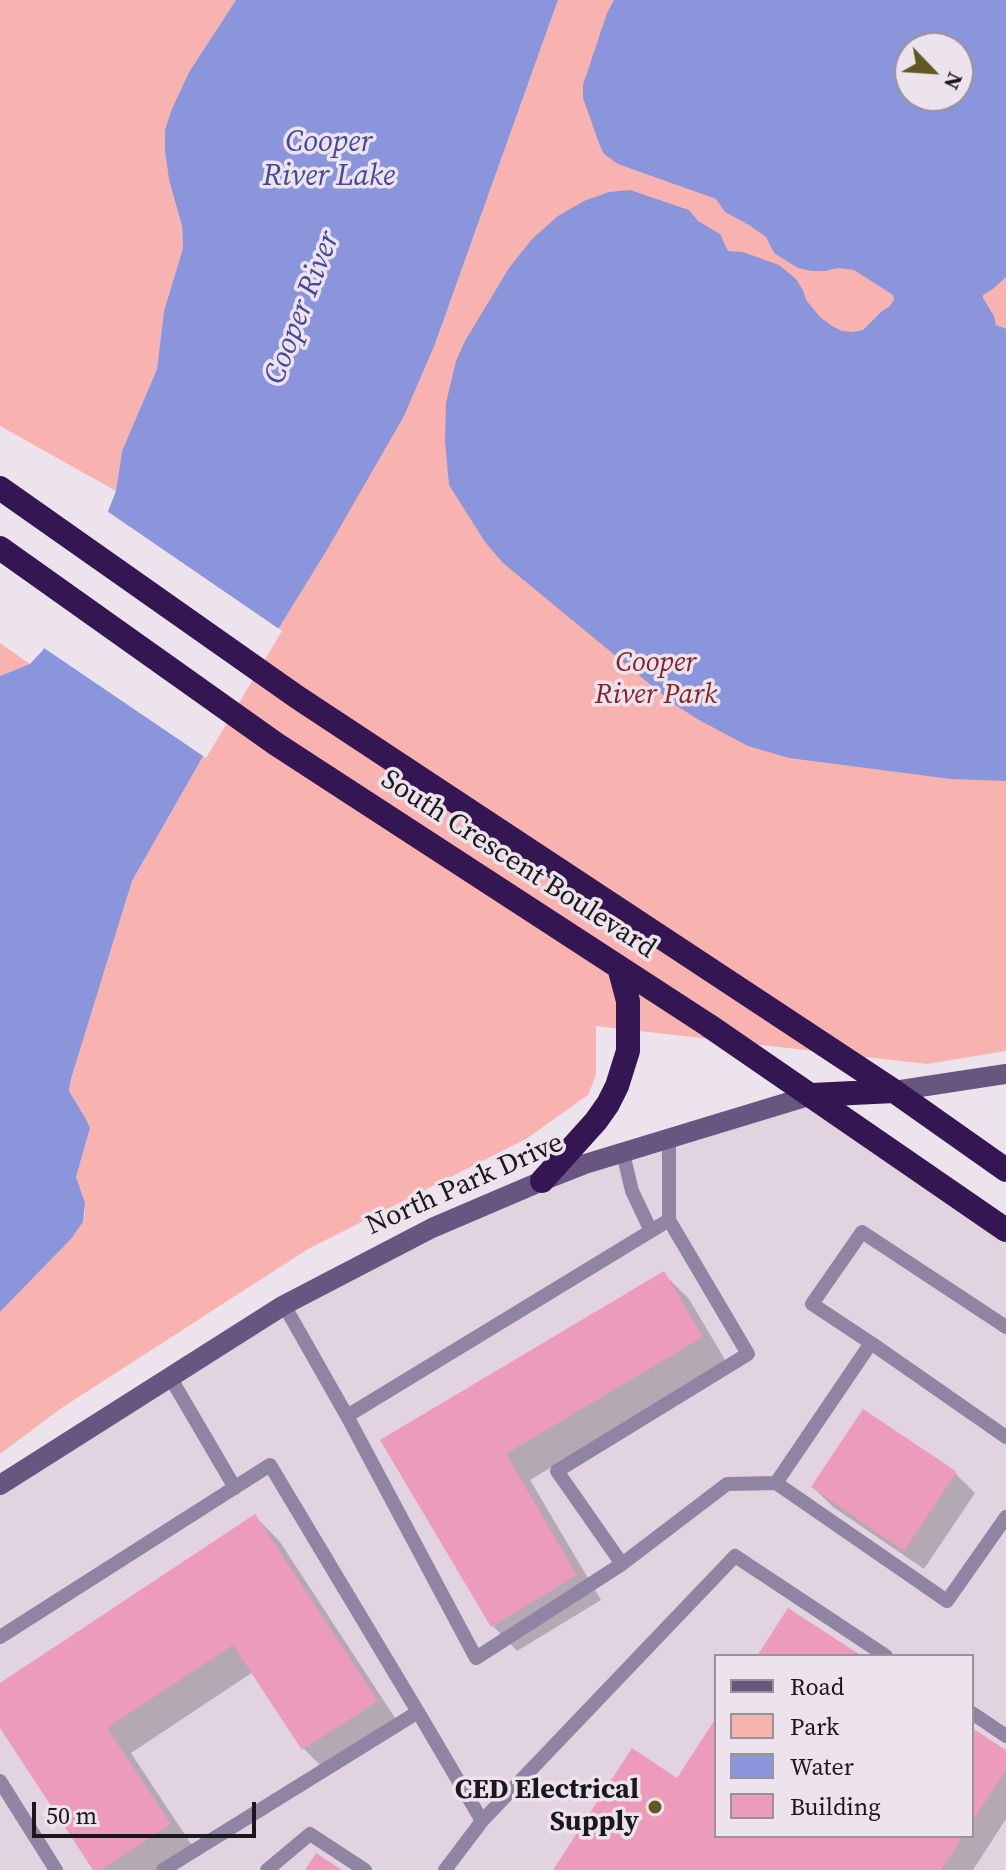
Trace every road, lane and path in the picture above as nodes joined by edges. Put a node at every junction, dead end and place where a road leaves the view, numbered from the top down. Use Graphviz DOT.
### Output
graph roads {
  1 [pos="0,488"];
  2 [pos="0,548"];
  3 [pos="619,967"];
  4 [pos="1006,1074"];
  5 [pos="894,1091"];
  6 [pos="812,1095"];
  7 [pos="669,1139"];
  8 [pos="623,1153"];
  9 [pos="1006,1170"];
  10 [pos="542,1181"];
  11 [pos="669,1220"];
  12 [pos="1006,1230"];
  13 [pos="651,1231"];
  14 [pos="284,1305"];
  15 [pos="1006,1327"];
  16 [pos="871,1343"];
  17 [pos="170,1377"];
  18 [pos="347,1416"];
  19 [pos="1006,1437"];
  20 [pos="776,1483"];
  21 [pos="0,1485"];
  22 [pos="235,1488"];
  23 [pos="1006,1517"];
  24 [pos="622,1564"];
  25 [pos="0,1637"];
  26 [pos="883,1654"];
  27 [pos="418,1712"];
  28 [pos="974,1714"];
  29 [pos="1006,1736"];
  30 [pos="0,1781"];
  31 [pos="482,1821"];
  32 [pos="56,1870"];
  33 [pos="163,1870"];
  34 [pos="267,1870"];
  35 [pos="365,1870"];
  36 [pos="445,1870"];
  1 -- 5 [label="highway, South Crescent Boulevard"];
  2 -- 3 [label="highway, South Crescent Boulevard"];
  3 -- 6 [label="highway, South Crescent Boulevard"];
  3 -- 10 [label="highway"];
  4 -- 5 [label="street, North Park Drive"];
  5 -- 6 [label="highway, North Park Drive"];
  5 -- 9 [label="highway, South Crescent Boulevard"];
  6 -- 7 [label="street, North Park Drive"];
  6 -- 12 [label="highway, South Crescent Boulevard"];
  7 -- 8 [label="street, North Park Drive"];
  7 -- 11 [label="lane"];
  8 -- 10 [label="street, North Park Drive"];
  8 -- 13 [label="lane"];
  10 -- 14 [label="street, North Park Drive"];
  11 -- 13 [label="lane"];
  11 -- 24 [label="lane"];
  13 -- 18 [label="lane"];
  14 -- 17 [label="street, North Park Drive"];
  14 -- 18 [label="lane"];
  15 -- 16 [label="lane"];
  16 -- 19 [label="lane"];
  16 -- 20 [label="lane"];
  17 -- 21 [label="street, North Park Drive"];
  17 -- 22 [label="lane"];
  18 -- 24 [label="lane"];
  20 -- 23 [label="lane"];
  20 -- 24 [label="lane"];
  22 -- 25 [label="lane"];
  22 -- 27 [label="lane"];
  26 -- 31 [label="lane"];
  27 -- 31 [label="lane"];
  27 -- 33 [label="lane"];
  28 -- 29 [label="lane"];
  30 -- 32 [label="lane"];
  31 -- 36 [label="lane"];
  34 -- 35 [label="lane"];
}
